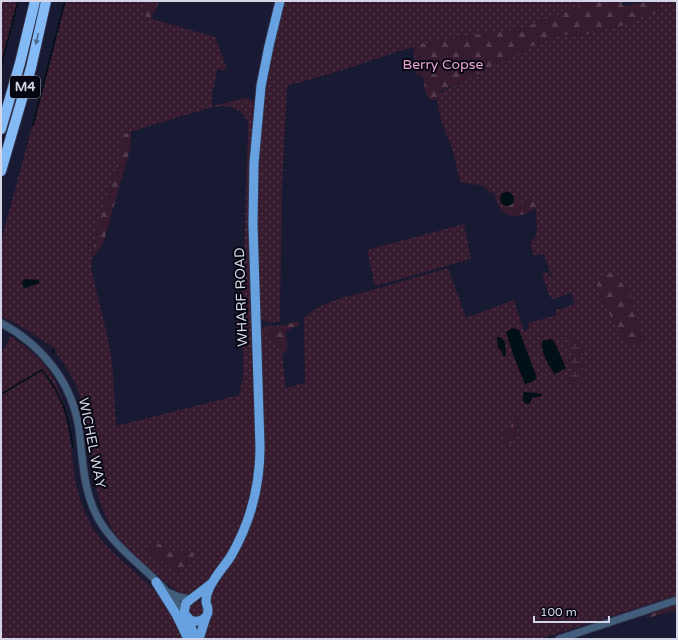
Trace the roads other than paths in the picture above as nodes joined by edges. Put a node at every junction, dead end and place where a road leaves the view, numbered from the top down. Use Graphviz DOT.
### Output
graph roads {
  1 [pos="35,1"];
  2 [pos="46,1"];
  3 [pos="280,1"];
  4 [pos="1,128"];
  5 [pos="1,171"];
  6 [pos="1,323"];
  7 [pos="156,582"];
  8 [pos="212,583"];
  9 [pos="168,592"];
  10 [pos="192,598"];
  11 [pos="677,600"];
  12 [pos="206,602"];
  13 [pos="186,616"];
  14 [pos="207,616"];
  15 [pos="188,639"];
  16 [pos="196,639"];
  17 [pos="199,639"];
  18 [pos="559,639"];
  1 -- 4 [label="highway, M4"];
  2 -- 5 [label="highway, M4, one-way"];
  3 -- 8 [label="main road, WHARF ROAD"];
  6 -- 7 [label="street, WICHEL WAY"];
  7 -- 9 [label="street, WICHEL WAY"];
  7 -- 15 [label="main road"];
  8 -- 10 [label="main road, WHARF ROAD"];
  8 -- 12 [label="main road, WHARF ROAD"];
  9 -- 10 [label="street, WICHEL WAY"];
  9 -- 13 [label="street, WICHEL WAY"];
  10 -- 12 [label="main road"];
  10 -- 13 [label="main road"];
  11 -- 18 [label="street"];
  12 -- 14 [label="main road, WHARF ROAD"];
  13 -- 14 [label="main road"];
  13 -- 16 [label="main road"];
  14 -- 17 [label="main road, WHARF ROAD"];
}
